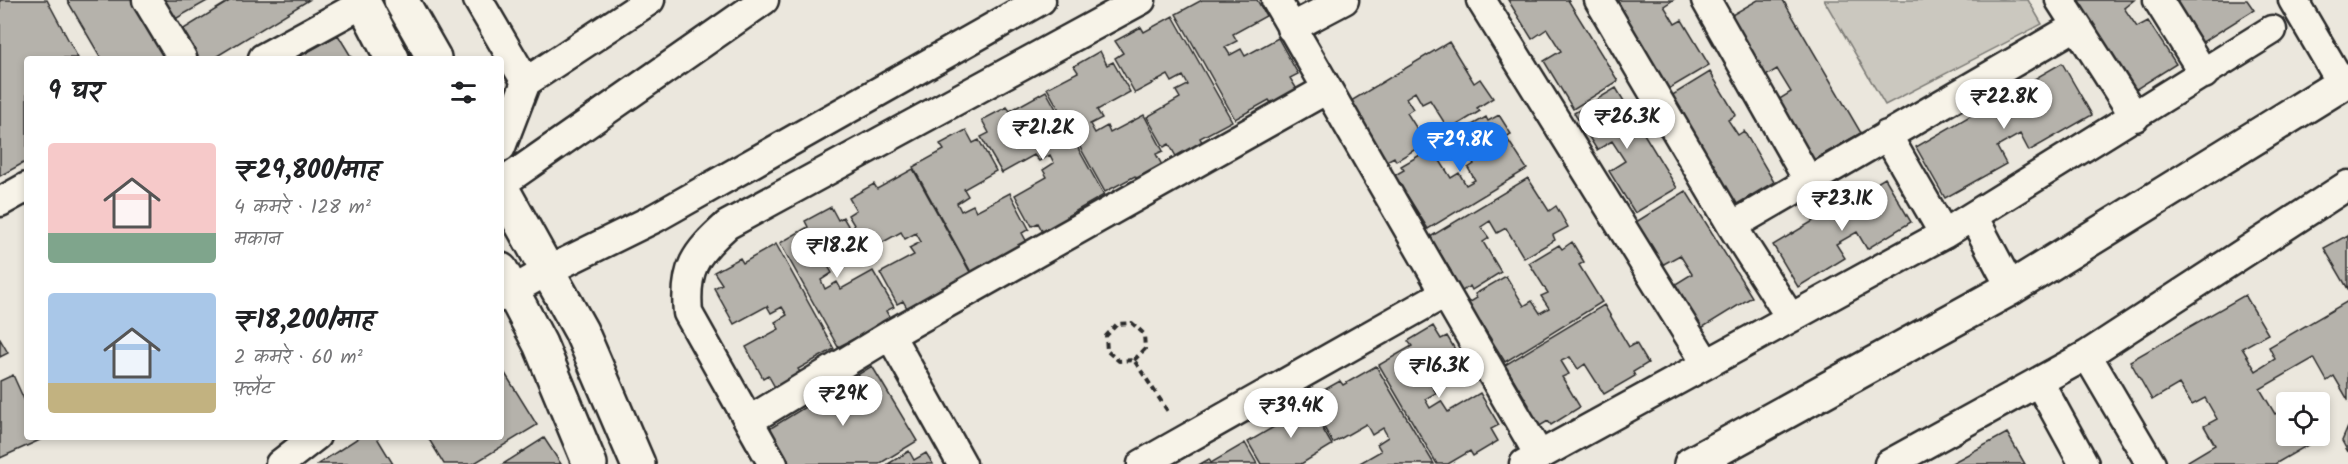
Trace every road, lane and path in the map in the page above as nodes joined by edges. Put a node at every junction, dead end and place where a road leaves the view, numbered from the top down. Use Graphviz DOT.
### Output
graph roads {
  1 [pos="147,0"];
  2 [pos="401,0"];
  3 [pos="478,0"];
  4 [pos="650,0"];
  5 [pos="764,0"];
  6 [pos="1041,0"];
  7 [pos="1142,0"];
  8 [pos="1276,0"];
  9 [pos="1344,0"];
  10 [pos="1481,0"];
  11 [pos="1599,0"];
  12 [pos="1706,0"];
  13 [pos="2060,0"];
  14 [pos="2158,0"];
  15 [pos="2293,0"];
  16 [pos="363,2"];
  17 [pos="2076,26"];
  18 [pos="1291,28"];
  19 [pos="2272,30"];
  20 [pos="181,56"];
  21 [pos="267,56"];
  22 [pos="391,56"];
  23 [pos="433,56"];
  24 [pos="2204,74"];
  25 [pos="526,82"];
  26 [pos="2345,82"];
  27 [pos="1327,89"];
  28 [pos="2135,117"];
  29 [pos="1887,135"];
  30 [pos="504,139"];
  31 [pos="1808,180"];
  32 [pos="504,183"];
  33 [pos="2348,184"];
  34 [pos="24,190"];
  35 [pos="504,190"];
  36 [pos="0,202"];
  37 [pos="1973,216"];
  38 [pos="1732,225"];
  39 [pos="1944,234"];
  40 [pos="549,270"];
  41 [pos="504,286"];
  42 [pos="2011,288"];
  43 [pos="1445,293"];
  44 [pos="1790,317"];
  45 [pos="890,335"];
  46 [pos="2087,355"];
  47 [pos="1134,360"];
  48 [pos="1706,363"];
  49 [pos="2039,382"];
  50 [pos="750,420"];
  51 [pos="1186,439"];
  52 [pos="311,440"];
  53 [pos="1532,460"];
  54 [pos="280,464"];
  55 [pos="590,464"];
  56 [pos="638,464"];
  57 [pos="773,464"];
  58 [pos="962,464"];
  59 [pos="1142,464"];
  60 [pos="1691,464"];
  61 [pos="1889,464"];
  62 [pos="2084,464"];
  63 [pos="2151,464"];
  1 -- 20 [label="street"];
  2 -- 23 [label="street"];
  3 -- 25 [label="street"];
  4 -- 25 [label="street"];
  5 -- 32 [label="street"];
  6 -- 40 [label="street"];
  7 -- 50 [label="street"];
  8 -- 18 [label="street"];
  9 -- 18 [label="street"];
  10 -- 48 [label="street"];
  11 -- 38 [label="street"];
  12 -- 31 [label="street"];
  13 -- 17 [label="street"];
  14 -- 24 [label="street"];
  15 -- 26 [label="street"];
  16 -- 21 [label="street"];
  16 -- 22 [label="street"];
  17 -- 28 [label="street"];
  17 -- 29 [label="street"];
  18 -- 27 [label="street"];
  19 -- 24 [label="street"];
  24 -- 28 [label="street"];
  25 -- 30 [label="street"];
  26 -- 42 [label="street"];
  27 -- 43 [label="street"];
  27 -- 45 [label="street"];
  28 -- 37 [label="street"];
  29 -- 31 [label="street"];
  29 -- 39 [label="street"];
  31 -- 38 [label="street"];
  33 -- 46 [label="street"];
  34 -- 36 [label="street"];
  35 -- 40 [label="street"];
  37 -- 39 [label="street"];
  37 -- 42 [label="street"];
  38 -- 44 [label="street"];
  39 -- 44 [label="street"];
  40 -- 41 [label="street"];
  40 -- 56 [label="street"];
  41 -- 55 [label="street"];
  42 -- 60 [label="street"];
  43 -- 51 [label="street"];
  43 -- 53 [label="street"];
  44 -- 48 [label="street"];
  45 -- 50 [label="street"];
  45 -- 58 [label="street"];
  46 -- 49 [label="street"];
  46 -- 63 [label="street"];
  47 -- 47 [label="path"];
  47 -- 51 [label="path"];
  48 -- 53 [label="street"];
  49 -- 61 [label="street"];
  49 -- 62 [label="street"];
  50 -- 57 [label="street"];
  51 -- 59 [label="street"];
  52 -- 54 [label="street"];
}
